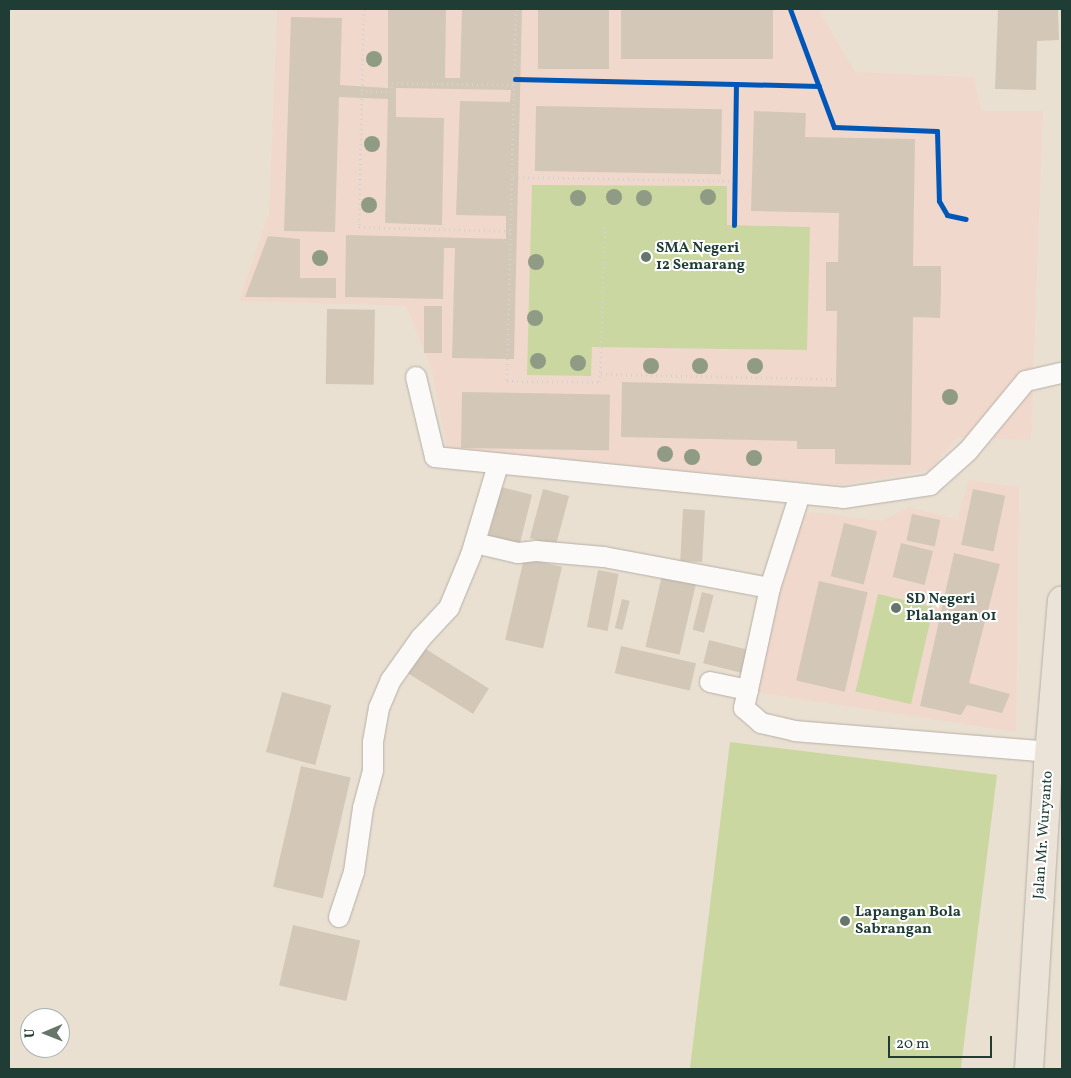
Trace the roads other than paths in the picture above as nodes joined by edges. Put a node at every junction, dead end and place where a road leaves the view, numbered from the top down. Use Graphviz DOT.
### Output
graph roads {
  1 [pos="1062,372"];
  2 [pos="416,377"];
  3 [pos="498,465"];
  4 [pos="800,494"];
  5 [pos="475,543"];
  6 [pos="770,588"];
  7 [pos="1062,601"];
  8 [pos="710,682"];
  9 [pos="748,690"];
  10 [pos="1050,752"];
  11 [pos="339,917"];
  12 [pos="1029,1069"];
  1 -- 4 [label="lane"];
  2 -- 3 [label="lane"];
  3 -- 4 [label="lane"];
  3 -- 5 [label="lane"];
  4 -- 6 [label="lane"];
  5 -- 6 [label="lane"];
  5 -- 11 [label="lane"];
  6 -- 9 [label="lane"];
  7 -- 10 [label="main road, Jalan Mr. Wuryanto"];
  8 -- 9 [label="lane"];
  9 -- 10 [label="lane"];
  10 -- 12 [label="main road, Jalan Mr. Wuryanto"];
}
